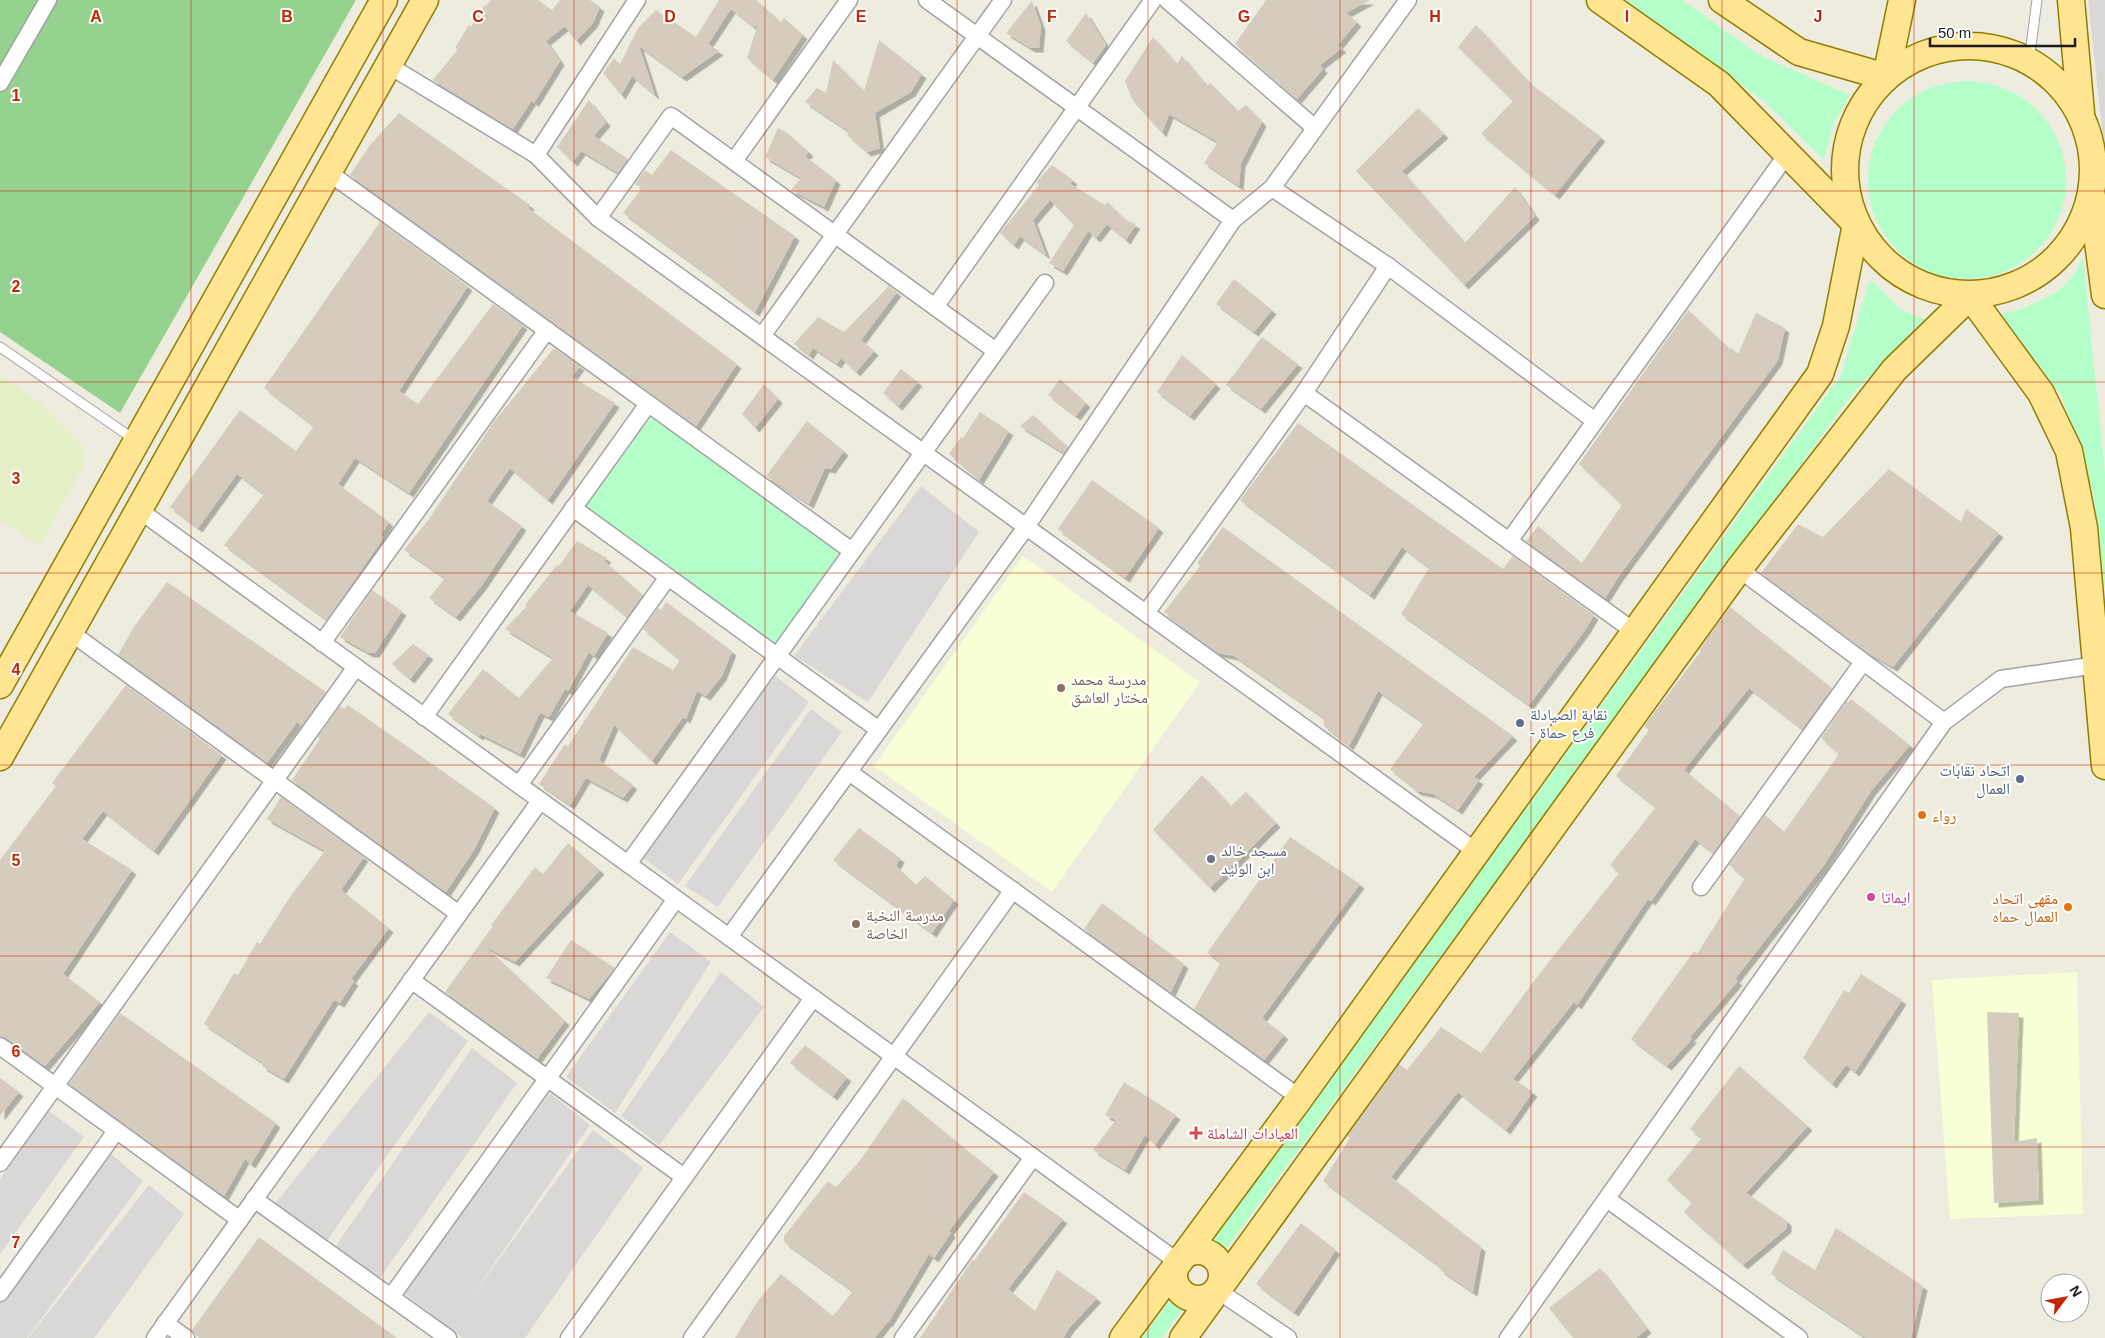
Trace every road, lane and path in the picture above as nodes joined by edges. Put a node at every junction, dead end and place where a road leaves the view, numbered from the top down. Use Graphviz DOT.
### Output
graph roads {
  1 [pos="48,0"];
  2 [pos="384,0"];
  3 [pos="425,0"];
  4 [pos="637,0"];
  5 [pos="849,0"];
  6 [pos="927,0"];
  7 [pos="1003,0"];
  8 [pos="1153,0"];
  9 [pos="1167,0"];
  10 [pos="1408,0"];
  11 [pos="1600,0"];
  12 [pos="1722,0"];
  13 [pos="1902,0"];
  14 [pos="2038,0"];
  15 [pos="2071,0"];
  16 [pos="977,36"];
  17 [pos="2029,61"];
  18 [pos="388,66"];
  19 [pos="1886,77"];
  20 [pos="0,83"];
  21 [pos="1078,109"];
  22 [pos="2082,116"];
  23 [pos="1315,128"];
  24 [pos="1788,153"];
  25 [pos="536,155"];
  26 [pos="734,161"];
  27 [pos="328,172"];
  28 [pos="1272,188"];
  29 [pos="2092,195"];
  30 [pos="598,218"];
  31 [pos="1233,220"];
  32 [pos="1856,224"];
  33 [pos="835,235"];
  34 [pos="2104,263"];
  35 [pos="1388,266"];
  36 [pos="1045,283"];
  37 [pos="2105,295"];
  38 [pos="1970,296"];
  39 [pos="936,307"];
  40 [pos="547,330"];
  41 [pos="762,336"];
  42 [pos="0,347"];
  43 [pos="996,351"];
  44 [pos="1304,394"];
  45 [pos="648,404"];
  46 [pos="1595,421"];
  47 [pos="137,441"];
  48 [pos="923,452"];
  49 [pos="573,508"];
  50 [pos="139,510"];
  51 [pos="1026,527"];
  52 [pos="1509,541"];
  53 [pos="852,551"];
  54 [pos="1738,569"];
  55 [pos="668,577"];
  56 [pos="1146,614"];
  57 [pos="70,632"];
  58 [pos="1635,632"];
  59 [pos="322,643"];
  60 [pos="777,656"];
  61 [pos="1862,662"];
  62 [pos="2097,665"];
  63 [pos="356,667"];
  64 [pos="0,684"];
  65 [pos="424,717"];
  66 [pos="1944,722"];
  67 [pos="879,730"];
  68 [pos="0,757"];
  69 [pos="2105,766"];
  70 [pos="849,772"];
  71 [pos="274,780"];
  72 [pos="519,785"];
  73 [pos="540,800"];
  74 [pos="1477,852"];
  75 [pos="628,864"];
  76 [pos="1701,887"];
  77 [pos="1013,890"];
  78 [pos="676,899"];
  79 [pos="459,914"];
  80 [pos="729,937"];
  81 [pos="411,980"];
  82 [pos="813,998"];
  83 [pos="0,1046"];
  84 [pos="894,1056"];
  85 [pos="548,1079"];
  86 [pos="55,1086"];
  87 [pos="1300,1098"];
  88 [pos="116,1131"];
  89 [pos="1033,1157"];
  90 [pos="0,1163"];
  91 [pos="684,1177"];
  92 [pos="254,1199"];
  93 [pos="1607,1200"];
  94 [pos="240,1220"];
  95 [pos="1178,1262"];
  96 [pos="1217,1290"];
  97 [pos="0,1293"];
  98 [pos="391,1297"];
  99 [pos="165,1323"];
  100 [pos="154,1338"];
  101 [pos="186,1338"];
  102 [pos="448,1338"];
  103 [pos="569,1338"];
  104 [pos="692,1338"];
  105 [pos="903,1338"];
  106 [pos="1123,1338"];
  107 [pos="1183,1338"];
  108 [pos="1288,1338"];
  109 [pos="1508,1338"];
  110 [pos="1799,1338"];
  1 -- 20 [label="street"];
  2 -- 47 [label="main road"];
  3 -- 18 [label="main road"];
  4 -- 25 [label="street"];
  5 -- 26 [label="street"];
  6 -- 16 [label="street"];
  7 -- 16 [label="street"];
  8 -- 21 [label="street"];
  9 -- 23 [label="street"];
  10 -- 23 [label="street"];
  11 -- 24 [label="main road"];
  12 -- 19 [label="main road"];
  13 -- 19 [label="main road"];
  14 -- 17 [label="lane"];
  15 -- 22 [label="main road"];
  16 -- 21 [label="street"];
  16 -- 33 [label="street"];
  17 -- 19 [label="main road"];
  17 -- 22 [label="main road"];
  18 -- 25 [label="street"];
  18 -- 27 [label="main road"];
  19 -- 32 [label="main road"];
  21 -- 31 [label="street"];
  21 -- 39 [label="street"];
  22 -- 29 [label="main road"];
  23 -- 28 [label="street"];
  24 -- 32 [label="main road"];
  24 -- 46 [label="street"];
  25 -- 30 [label="street"];
  26 -- 30 [label="street"];
  26 -- 33 [label="street"];
  27 -- 40 [label="street"];
  27 -- 50 [label="main road"];
  28 -- 31 [label="street"];
  28 -- 35 [label="street"];
  29 -- 34 [label="main road"];
  29 -- 38 [label="main road"];
  30 -- 41 [label="street"];
  31 -- 51 [label="street"];
  32 -- 38 [label="main road"];
  32 -- 58 [label="main road"];
  33 -- 39 [label="street"];
  33 -- 41 [label="street"];
  34 -- 37 [label="main road"];
  35 -- 44 [label="street"];
  35 -- 46 [label="street"];
  36 -- 43 [label="street"];
  38 -- 54 [label="main road"];
  38 -- 62 [label="main road"];
  39 -- 43 [label="street"];
  40 -- 45 [label="street"];
  40 -- 59 [label="street"];
  41 -- 48 [label="street"];
  42 -- 47 [label="lane"];
  43 -- 48 [label="street"];
  44 -- 52 [label="street"];
  44 -- 56 [label="street"];
  45 -- 49 [label="street"];
  45 -- 53 [label="street"];
  46 -- 52 [label="street"];
  47 -- 64 [label="main road"];
  48 -- 51 [label="street"];
  48 -- 53 [label="street"];
  49 -- 55 [label="street"];
  49 -- 65 [label="street"];
  50 -- 57 [label="main road"];
  50 -- 59 [label="street"];
  51 -- 56 [label="street"];
  51 -- 67 [label="street"];
  52 -- 58 [label="street"];
  53 -- 60 [label="street"];
  54 -- 61 [label="street"];
  54 -- 96 [label="main road"];
  55 -- 60 [label="street"];
  55 -- 72 [label="street"];
  56 -- 74 [label="street"];
  57 -- 68 [label="main road"];
  57 -- 71 [label="street"];
  58 -- 74 [label="main road"];
  59 -- 63 [label="street"];
  60 -- 67 [label="street"];
  60 -- 75 [label="street"];
  61 -- 66 [label="street"];
  61 -- 76 [label="street"];
  62 -- 66 [label="street"];
  62 -- 69 [label="main road"];
  63 -- 65 [label="street"];
  63 -- 71 [label="street"];
  65 -- 72 [label="street"];
  66 -- 93 [label="street"];
  67 -- 70 [label="street"];
  70 -- 77 [label="street"];
  70 -- 80 [label="street"];
  71 -- 79 [label="street"];
  71 -- 86 [label="street"];
  72 -- 73 [label="street"];
  73 -- 75 [label="street"];
  73 -- 79 [label="street"];
  74 -- 87 [label="main road"];
  75 -- 78 [label="street"];
  77 -- 84 [label="street"];
  77 -- 87 [label="street"];
  78 -- 80 [label="street"];
  78 -- 85 [label="street"];
  79 -- 81 [label="street"];
  80 -- 82 [label="street"];
  81 -- 85 [label="street"];
  81 -- 92 [label="street"];
  82 -- 84 [label="street"];
  82 -- 91 [label="street"];
  83 -- 86 [label="street"];
  84 -- 89 [label="street"];
  84 -- 104 [label="street"];
  85 -- 91 [label="street"];
  85 -- 98 [label="street"];
  86 -- 88 [label="street"];
  86 -- 90 [label="street"];
  87 -- 95 [label="main road"];
  88 -- 94 [label="street"];
  88 -- 97 [label="street"];
  89 -- 95 [label="street"];
  89 -- 105 [label="street"];
  91 -- 103 [label="street"];
  92 -- 94 [label="street"];
  92 -- 98 [label="street"];
  93 -- 109 [label="street"];
  93 -- 110 [label="street"];
  94 -- 99 [label="street"];
  95 -- 96 [label="main road"];
  95 -- 96 [label="main road"];
  95 -- 106 [label="main road"];
  96 -- 107 [label="main road"];
  96 -- 108 [label="street"];
  98 -- 102 [label="street"];
  99 -- 100 [label="street"];
  99 -- 101 [label="street"];
}
